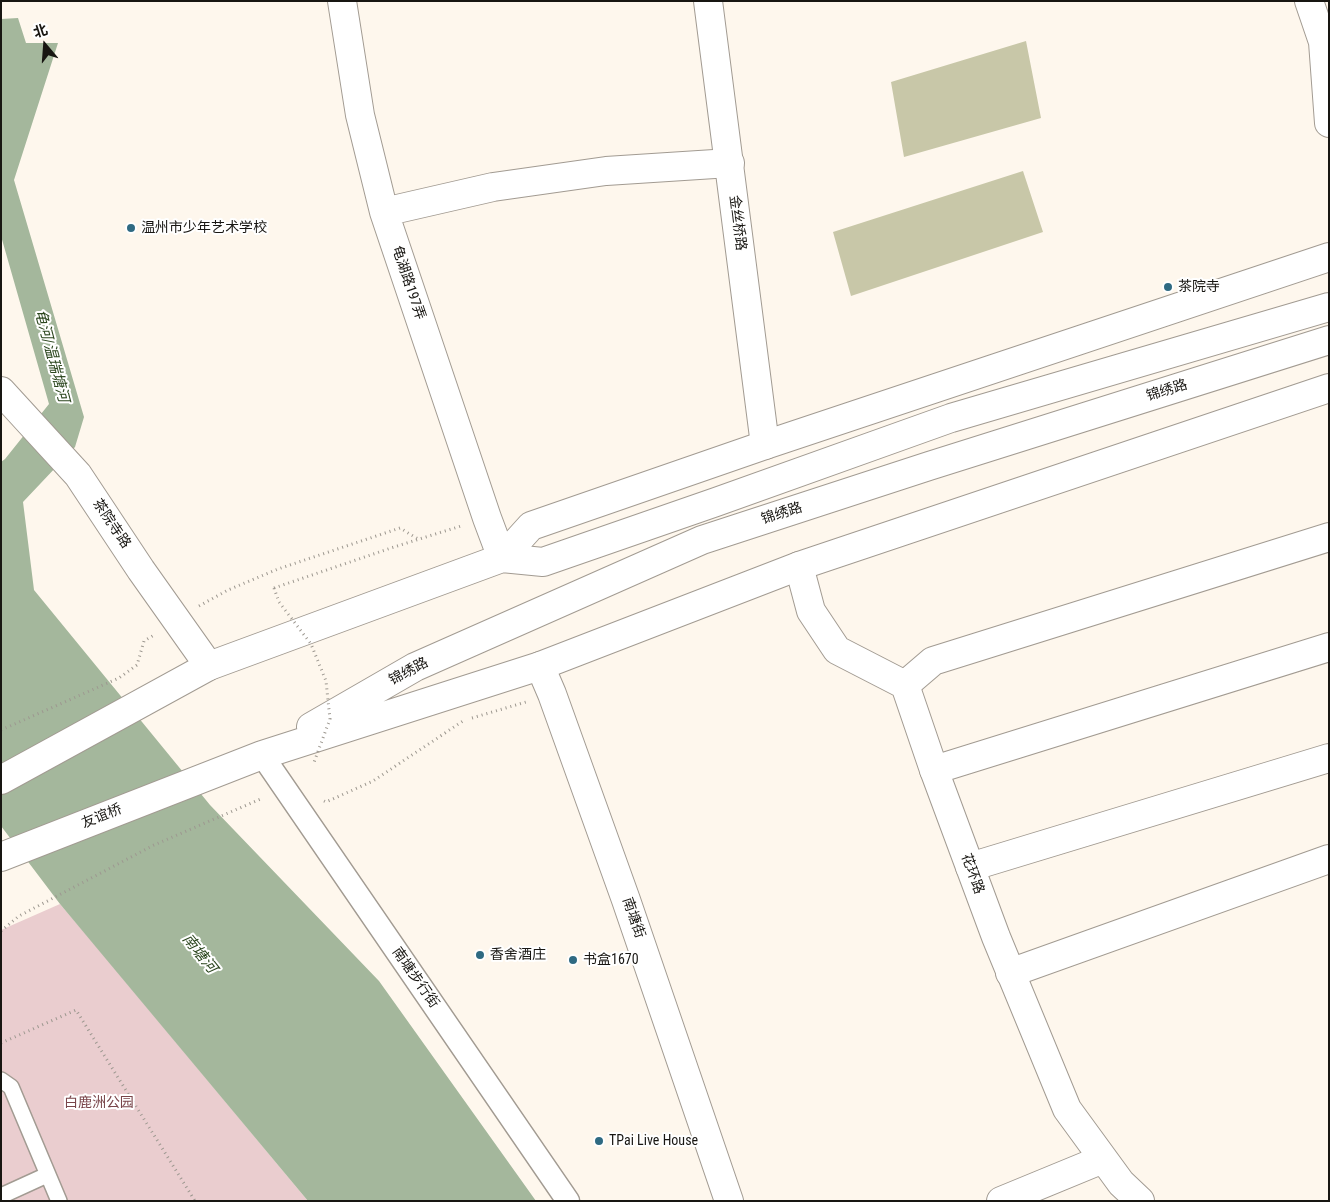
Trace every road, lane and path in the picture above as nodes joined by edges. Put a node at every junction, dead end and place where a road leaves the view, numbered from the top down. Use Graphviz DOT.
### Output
graph roads {
  1 [pos="342,1"];
  2 [pos="708,1"];
  3 [pos="1309,1"];
  4 [pos="1329,122"];
  5 [pos="730,164"];
  6 [pos="384,212"];
  7 [pos="1329,257"];
  8 [pos="1329,307"];
  9 [pos="1329,340"];
  10 [pos="1329,388"];
  11 [pos="1,391"];
  12 [pos="765,444"];
  13 [pos="487,518"];
  14 [pos="1329,537"];
  15 [pos="418,539"];
  16 [pos="502,558"];
  17 [pos="799,566"];
  18 [pos="176,620"];
  19 [pos="1329,647"];
  20 [pos="209,666"];
  21 [pos="540,666"];
  22 [pos="905,685"];
  23 [pos="552,694"];
  24 [pos="1,730"];
  25 [pos="262,755"];
  26 [pos="1329,758"];
  27 [pos="313,766"];
  28 [pos="934,770"];
  29 [pos="203,777"];
  30 [pos="1,780"];
  31 [pos="285,789"];
  32 [pos="1,857"];
  33 [pos="1329,859"];
  34 [pos="970,867"];
  35 [pos="1,931"];
  36 [pos="1010,973"];
  37 [pos="1,1043"];
  38 [pos="1,1080"];
  39 [pos="1103,1159"];
  40 [pos="47,1175"];
  41 [pos="1,1196"];
  42 [pos="59,1201"];
  43 [pos="195,1201"];
  44 [pos="568,1201"];
  45 [pos="729,1201"];
  46 [pos="1001,1201"];
  47 [pos="1140,1201"];
  1 -- 6 [label="street, 龟湖路197弄"];
  2 -- 5 [label="street, 金丝桥路"];
  3 -- 4 [label="street"];
  5 -- 6 [label="street"];
  5 -- 12 [label="street, 金丝桥路"];
  6 -- 13 [label="street, 龟湖路197弄"];
  7 -- 12 [label="street"];
  8 -- 16 [label="street"];
  9 -- 25 [label="street, 锦绣路"];
  10 -- 17 [label="street, 锦绣路"];
  11 -- 18 [label="street, 茶院寺路"];
  12 -- 16 [label="street"];
  13 -- 15 [label="path"];
  13 -- 16 [label="street, 龟湖路197弄"];
  14 -- 22 [label="street"];
  15 -- 18 [label="path"];
  15 -- 27 [label="path, bridge"];
  16 -- 20 [label="street"];
  17 -- 21 [label="street, 锦绣路"];
  17 -- 22 [label="street"];
  18 -- 20 [label="street, 茶院寺路"];
  18 -- 24 [label="path"];
  19 -- 28 [label="street"];
  20 -- 30 [label="street"];
  21 -- 23 [label="street, 南塘街"];
  21 -- 25 [label="street, 锦绣路"];
  22 -- 28 [label="street, 花环路"];
  23 -- 31 [label="path"];
  23 -- 45 [label="street, 南塘街"];
  25 -- 29 [label="street, 锦绣路"];
  25 -- 31 [label="street, 南塘步行街"];
  26 -- 34 [label="street"];
  28 -- 34 [label="street, 花环路"];
  29 -- 32 [label="street, 友谊桥"];
  31 -- 35 [label="path"];
  31 -- 44 [label="street, 南塘步行街"];
  33 -- 36 [label="street"];
  34 -- 36 [label="street, 花环路"];
  36 -- 39 [label="street, 花环路"];
  37 -- 43 [label="path"];
  38 -- 40 [label="lane"];
  39 -- 46 [label="street"];
  39 -- 47 [label="street, 花环路"];
  40 -- 41 [label="lane"];
  40 -- 42 [label="lane"];
}
